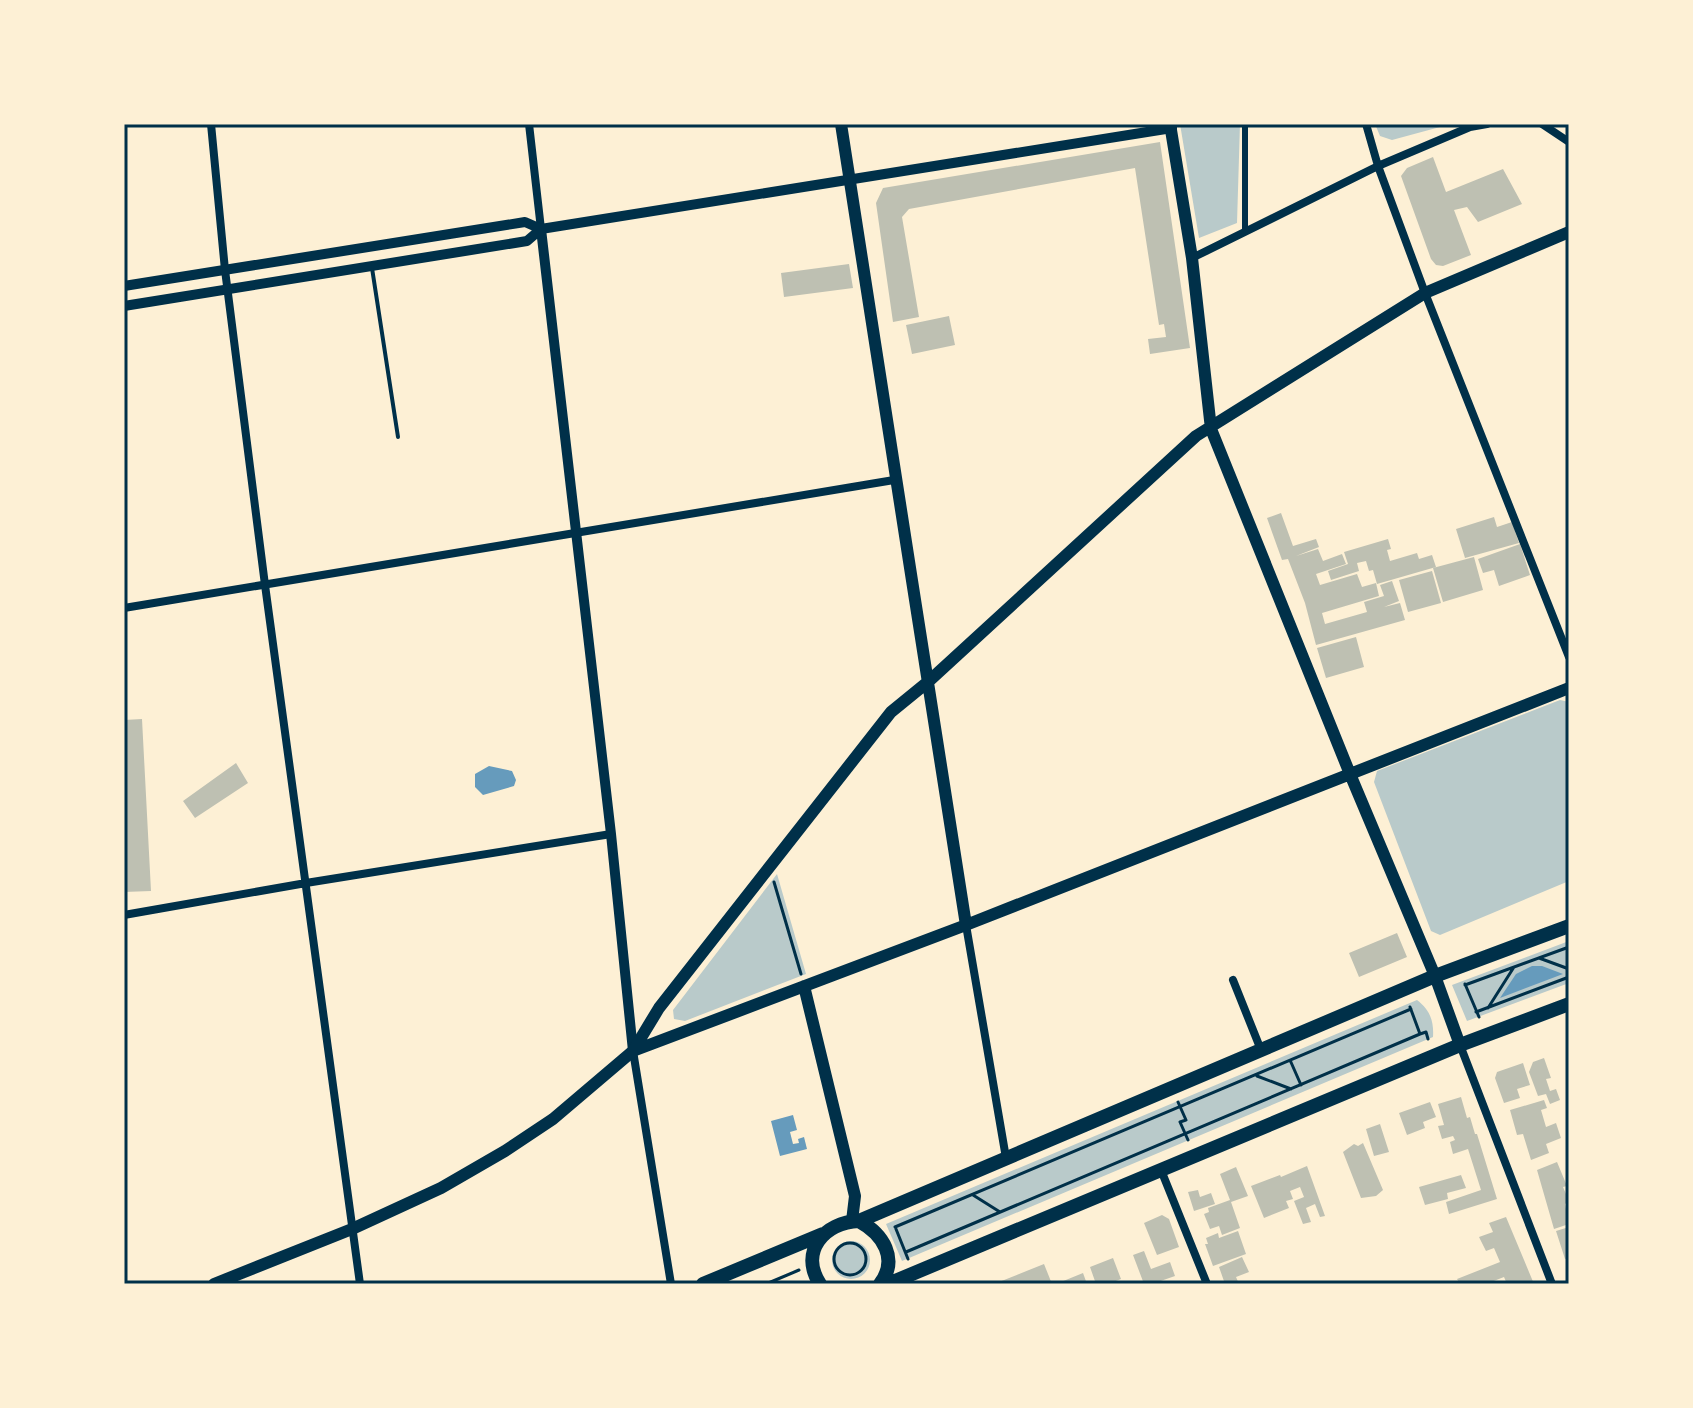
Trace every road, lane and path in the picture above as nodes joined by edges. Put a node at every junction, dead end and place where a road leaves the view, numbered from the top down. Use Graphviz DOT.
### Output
graph roads {
  1 [pos="211,124"];
  2 [pos="529,124"];
  3 [pos="841,124"];
  4 [pos="1245,124"];
  5 [pos="1366,124"];
  6 [pos="1487,124"];
  7 [pos="1542,124"];
  8 [pos="1171,126"];
  9 [pos="1469,126"];
  10 [pos="1569,142"];
  11 [pos="1378,166"];
  12 [pos="850,179"];
  13 [pos="541,229"];
  14 [pos="1245,230"];
  15 [pos="1569,232"];
  16 [pos="1192,258"];
  17 [pos="372,266"];
  18 [pos="225,270"];
  19 [pos="124,286"];
  20 [pos="227,289"];
  21 [pos="1425,293"];
  22 [pos="124,306"];
  23 [pos="1211,429"];
  24 [pos="398,437"];
  25 [pos="894,480"];
  26 [pos="575,533"];
  27 [pos="265,585"];
  28 [pos="124,608"];
  29 [pos="1569,657"];
  30 [pos="929,681"];
  31 [pos="1569,688"];
  32 [pos="1350,774"];
  33 [pos="611,834"];
  34 [pos="769,867"];
  35 [pos="306,883"];
  36 [pos="124,915"];
  37 [pos="966,925"];
  38 [pos="1569,926"];
  39 [pos="1569,947"];
  40 [pos="1539,958"];
  41 [pos="1514,967"];
  42 [pos="1569,969"];
  43 [pos="1435,976"];
  44 [pos="1569,977"];
  45 [pos="1233,980"];
  46 [pos="804,986"];
  47 [pos="1409,1004"];
  48 [pos="1569,1004"];
  49 [pos="1488,1008"];
  50 [pos="1411,1009"];
  51 [pos="1420,1034"];
  52 [pos="1428,1039"];
  53 [pos="1460,1045"];
  54 [pos="1261,1050"];
  55 [pos="633,1051"];
  56 [pos="1290,1060"];
  57 [pos="1256,1075"];
  58 [pos="1301,1085"];
  59 [pos="1291,1089"];
  60 [pos="1179,1105"];
  61 [pos="1185,1134"];
  62 [pos="1188,1140"];
  63 [pos="1006,1158"];
  64 [pos="1161,1170"];
  65 [pos="973,1195"];
  66 [pos="1000,1212"];
  67 [pos="855,1221"];
  68 [pos="893,1221"];
  69 [pos="895,1227"];
  70 [pos="352,1229"];
  71 [pos="823,1234"];
  72 [pos="849,1243"];
  73 [pos="906,1252"];
  74 [pos="908,1259"];
  75 [pos="799,1270"];
  76 [pos="214,1284"];
  77 [pos="360,1284"];
  78 [pos="671,1284"];
  79 [pos="703,1284"];
  80 [pos="766,1284"];
  81 [pos="820,1284"];
  82 [pos="880,1284"];
  83 [pos="888,1284"];
  84 [pos="1207,1284"];
  85 [pos="1552,1284"];
  1 -- 18 [label="street"];
  2 -- 13 [label="street"];
  3 -- 12 [label="main road"];
  4 -- 14 [label="street"];
  5 -- 11 [label="street"];
  6 -- 9 [label="street"];
  7 -- 10 [label="street"];
  8 -- 12 [label="street"];
  8 -- 16 [label="main road"];
  9 -- 11 [label="street"];
  11 -- 14 [label="street"];
  11 -- 21 [label="street"];
  12 -- 13 [label="street"];
  12 -- 25 [label="main road"];
  13 -- 17 [label="street"];
  13 -- 18 [label="street"];
  13 -- 26 [label="street"];
  14 -- 16 [label="street"];
  15 -- 21 [label="main road"];
  16 -- 23 [label="main road"];
  17 -- 20 [label="street"];
  17 -- 24 [label="lane"];
  18 -- 19 [label="street"];
  18 -- 20 [label="street"];
  20 -- 22 [label="street"];
  20 -- 27 [label="street"];
  21 -- 23 [label="main road"];
  21 -- 29 [label="street"];
  23 -- 30 [label="main road"];
  23 -- 32 [label="main road"];
  25 -- 26 [label="street"];
  25 -- 30 [label="main road"];
  26 -- 27 [label="street"];
  26 -- 33 [label="street"];
  27 -- 28 [label="street"];
  27 -- 35 [label="street"];
  30 -- 34 [label="main road"];
  30 -- 37 [label="main road"];
  31 -- 32 [label="main road"];
  32 -- 37 [label="main road"];
  32 -- 43 [label="main road"];
  33 -- 35 [label="street"];
  33 -- 55 [label="street"];
  34 -- 46 [label="path"];
  34 -- 55 [label="main road"];
  35 -- 36 [label="street"];
  35 -- 70 [label="street"];
  37 -- 46 [label="main road"];
  37 -- 63 [label="street"];
  38 -- 43 [label="main road"];
  39 -- 40 [label="path"];
  40 -- 41 [label="path"];
  40 -- 42 [label="path"];
  41 -- 49 [label="path"];
  41 -- 49 [label="path"];
  43 -- 53 [label="main road"];
  43 -- 54 [label="main road"];
  44 -- 49 [label="path"];
  45 -- 54 [label="street"];
  46 -- 55 [label="main road"];
  46 -- 67 [label="main road"];
  47 -- 50 [label="path"];
  48 -- 53 [label="main road"];
  50 -- 51 [label="path"];
  50 -- 56 [label="path"];
  51 -- 52 [label="path"];
  51 -- 58 [label="path"];
  53 -- 64 [label="main road"];
  53 -- 85 [label="street"];
  54 -- 63 [label="main road"];
  55 -- 70 [label="main road"];
  55 -- 78 [label="street"];
  56 -- 57 [label="path"];
  56 -- 58 [label="path"];
  57 -- 59 [label="path"];
  57 -- 60 [label="path"];
  58 -- 59 [label="path"];
  59 -- 61 [label="path"];
  60 -- 61 [label="path"];
  60 -- 65 [label="path"];
  61 -- 62 [label="path"];
  61 -- 66 [label="path"];
  63 -- 67 [label="main road"];
  64 -- 83 [label="main road"];
  64 -- 84 [label="street"];
  65 -- 66 [label="path"];
  65 -- 69 [label="path"];
  66 -- 73 [label="path"];
  67 -- 71 [label="main road"];
  67 -- 82 [label="main road"];
  68 -- 69 [label="path"];
  69 -- 73 [label="path"];
  70 -- 76 [label="main road"];
  70 -- 77 [label="street"];
  71 -- 79 [label="main road"];
  71 -- 81 [label="main road"];
  72 -- 72 [label="path"];
  73 -- 74 [label="path"];
  75 -- 80 [label="path"];
}
